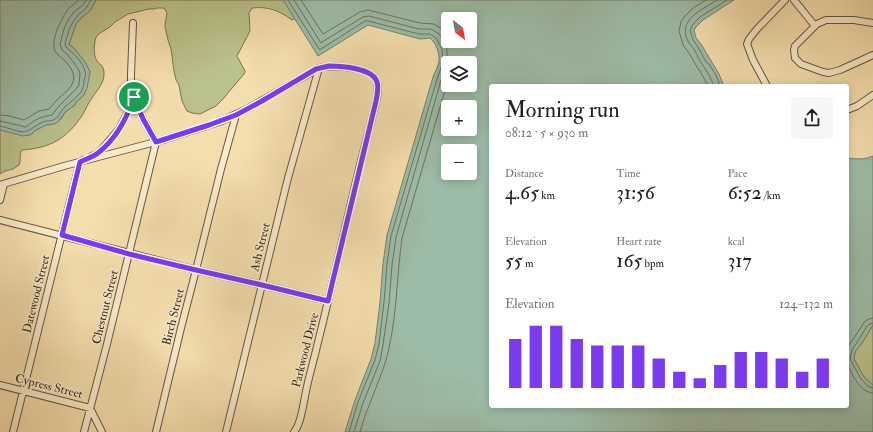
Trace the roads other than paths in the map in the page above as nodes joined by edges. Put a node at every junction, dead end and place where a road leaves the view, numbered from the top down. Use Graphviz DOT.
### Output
graph roads {
  1 [pos="785,0"];
  2 [pos="794,0"];
  3 [pos="133,23"];
  4 [pos="873,23"];
  5 [pos="815,26"];
  6 [pos="873,55"];
  7 [pos="319,68"];
  8 [pos="766,84"];
  9 [pos="873,95"];
  10 [pos="134,97"];
  11 [pos="849,109"];
  12 [pos="236,115"];
  13 [pos="156,142"];
  14 [pos="80,162"];
  15 [pos="2,185"];
  16 [pos="0,200"];
  17 [pos="0,220"];
  18 [pos="62,235"];
  19 [pos="129,254"];
  20 [pos="196,270"];
  21 [pos="262,285"];
  22 [pos="328,301"];
  23 [pos="0,385"];
  24 [pos="23,391"];
  25 [pos="90,408"];
  26 [pos="13,432"];
  27 [pos="84,432"];
  28 [pos="102,432"];
  29 [pos="156,432"];
  30 [pos="226,432"];
  31 [pos="294,432"];
  1 -- 8 [label="street"];
  2 -- 5 [label="street"];
  3 -- 10 [label="street"];
  4 -- 5 [label="street"];
  5 -- 6 [label="street"];
  7 -- 12 [label="street, Parkwood Drive"];
  7 -- 21 [label="street, Ash Street"];
  7 -- 22 [label="street, Parkwood Drive"];
  9 -- 11 [label="street"];
  10 -- 13 [label="street"];
  10 -- 14 [label="street"];
  12 -- 13 [label="street, Parkwood Drive"];
  12 -- 20 [label="street, Birch Street"];
  13 -- 14 [label="street, Parkwood Drive"];
  13 -- 19 [label="street, Chestnut Street"];
  14 -- 15 [label="street, Parkwood Drive"];
  14 -- 18 [label="street, Datewood Street"];
  15 -- 16 [label="street"];
  17 -- 18 [label="street"];
  18 -- 19 [label="street"];
  18 -- 24 [label="street, Datewood Street"];
  19 -- 20 [label="street"];
  19 -- 25 [label="street, Chestnut Street"];
  20 -- 21 [label="street"];
  20 -- 29 [label="street, Birch Street"];
  21 -- 22 [label="street"];
  21 -- 30 [label="street, Ash Street"];
  22 -- 31 [label="street, Parkwood Drive"];
  23 -- 24 [label="street, Cypress Street"];
  24 -- 25 [label="street, Cypress Street"];
  24 -- 26 [label="street, Datewood Street"];
  25 -- 27 [label="street, Chestnut Street"];
  25 -- 28 [label="street, Cypress Street"];
}
